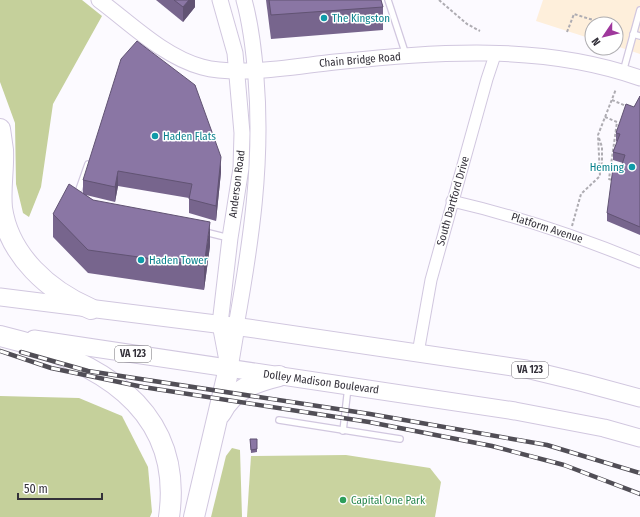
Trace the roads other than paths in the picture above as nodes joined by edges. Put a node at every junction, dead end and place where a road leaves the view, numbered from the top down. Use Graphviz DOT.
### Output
graph roads {
  1 [pos="99,0"];
  2 [pos="220,0"];
  3 [pos="244,0"];
  4 [pos="388,0"];
  5 [pos="640,10"];
  6 [pos="634,34"];
  7 [pos="640,36"];
  8 [pos="496,52"];
  9 [pos="406,56"];
  10 [pos="255,69"];
  11 [pos="237,70"];
  12 [pos="623,72"];
  13 [pos="640,78"];
  14 [pos="0,129"];
  15 [pos="89,159"];
  16 [pos="452,201"];
  17 [pos="74,204"];
  18 [pos="202,232"];
  19 [pos="230,238"];
  20 [pos="640,262"];
  21 [pos="0,297"];
  22 [pos="91,309"];
  23 [pos="228,325"];
  24 [pos="0,335"];
  25 [pos="418,353"];
  26 [pos="229,368"];
  27 [pos="279,376"];
  28 [pos="348,386"];
  29 [pos="640,398"];
  30 [pos="279,420"];
  31 [pos="215,426"];
  32 [pos="343,431"];
  33 [pos="640,438"];
  34 [pos="400,439"];
  35 [pos="169,517"];
  36 [pos="194,517"];
  1 -- 11 [label="street, Chain Bridge Road"];
  2 -- 11 [label="street, Anderson Road"];
  3 -- 10 [label="street, Anderson Road"];
  4 -- 9 [label="lane"];
  5 -- 6 [label="lane"];
  6 -- 7 [label="lane"];
  6 -- 12 [label="lane"];
  8 -- 9 [label="street, Chain Bridge Road"];
  8 -- 12 [label="street, Chain Bridge Road"];
  8 -- 16 [label="street, South Dartford Drive"];
  9 -- 10 [label="street, Chain Bridge Road"];
  10 -- 11 [label="street, Chain Bridge Road"];
  10 -- 23 [label="street, Anderson Road"];
  11 -- 19 [label="street, Anderson Road"];
  12 -- 13 [label="street, Chain Bridge Road"];
  14 -- 22 [label="highway"];
  15 -- 17 [label="lane"];
  16 -- 20 [label="street, Platform Avenue"];
  16 -- 25 [label="street, South Dartford Drive"];
  18 -- 19 [label="lane"];
  19 -- 23 [label="street, Anderson Road"];
  21 -- 22 [label="main road, VA 123"];
  22 -- 23 [label="main road, VA 123"];
  23 -- 25 [label="main road, VA 123"];
  23 -- 26 [label="main road"];
  24 -- 26 [label="main road, Dolley Madison Boulevard / VA 123"];
  24 -- 35 [label="highway"];
  25 -- 29 [label="main road, VA 123"];
  26 -- 27 [label="main road, Dolley Madison Boulevard / VA 123"];
  26 -- 31 [label="highway"];
  27 -- 28 [label="main road, Dolley Madison Boulevard / VA 123"];
  27 -- 31 [label="highway"];
  28 -- 32 [label="lane"];
  28 -- 33 [label="main road, Dolley Madison Boulevard / VA 123"];
  30 -- 32 [label="lane"];
  31 -- 36 [label="highway"];
  32 -- 34 [label="lane"];
}
